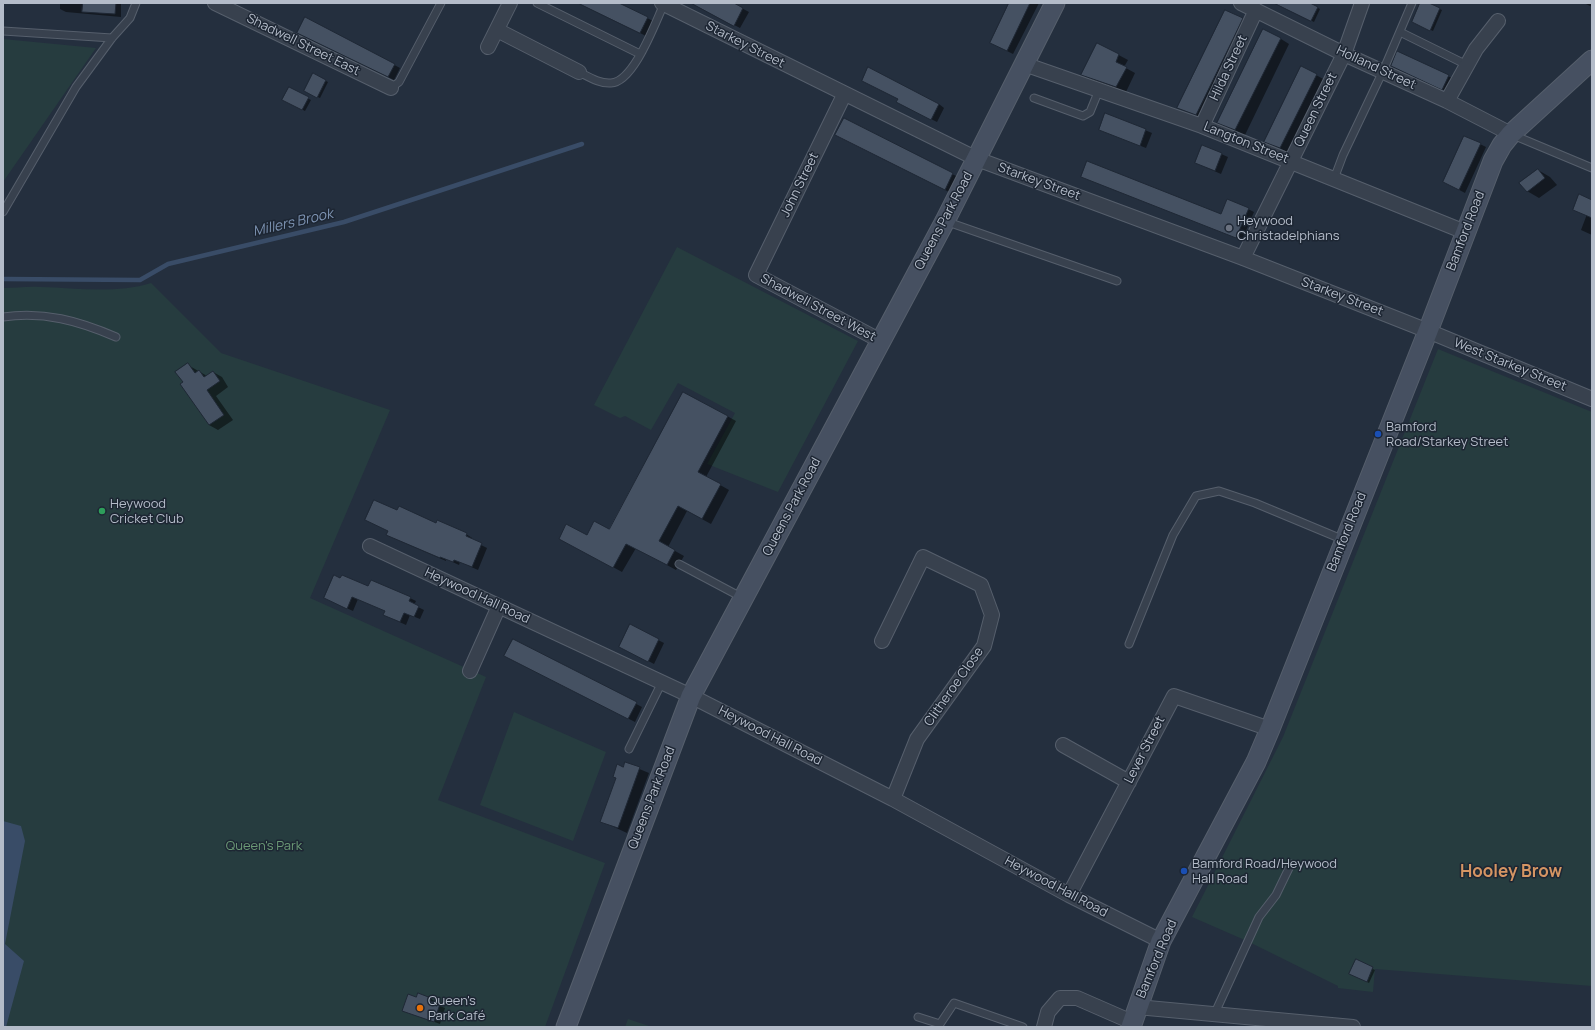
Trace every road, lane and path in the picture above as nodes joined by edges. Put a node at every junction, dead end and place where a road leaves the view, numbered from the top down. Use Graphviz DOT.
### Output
graph roads {
  1 [pos="136,3"];
  2 [pos="215,3"];
  3 [pos="441,3"];
  4 [pos="510,3"];
  5 [pos="537,3"];
  6 [pos="664,3"];
  7 [pos="1055,3"];
  8 [pos="1241,3"];
  9 [pos="1362,3"];
  10 [pos="1412,3"];
  11 [pos="1256,10"];
  12 [pos="1498,21"];
  13 [pos="497,30"];
  14 [pos="3,31"];
  15 [pos="1400,32"];
  16 [pos="112,38"];
  17 [pos="488,47"];
  18 [pos="640,54"];
  19 [pos="1344,54"];
  20 [pos="1592,60"];
  21 [pos="1024,64"];
  22 [pos="1467,65"];
  23 [pos="1383,71"];
  24 [pos="579,72"];
  25 [pos="391,88"];
  26 [pos="1099,90"];
  27 [pos="844,95"];
  28 [pos="1034,98"];
  29 [pos="1447,101"];
  30 [pos="1202,126"];
  31 [pos="1512,134"];
  32 [pos="977,159"];
  33 [pos="1291,161"];
  34 [pos="1592,168"];
  35 [pos="1334,178"];
  36 [pos="3,212"];
  37 [pos="945,221"];
  38 [pos="1464,232"];
  39 [pos="1243,258"];
  40 [pos="756,275"];
  41 [pos="1117,281"];
  42 [pos="3,318"];
  43 [pos="1428,331"];
  44 [pos="116,337"];
  45 [pos="881,341"];
  46 [pos="1592,399"];
  47 [pos="1344,540"];
  48 [pos="370,546"];
  49 [pos="679,564"];
  50 [pos="744,598"];
  51 [pos="499,606"];
  52 [pos="882,641"];
  53 [pos="1129,644"];
  54 [pos="470,671"];
  55 [pos="662,682"];
  56 [pos="691,696"];
  57 [pos="1270,729"];
  58 [pos="1063,745"];
  59 [pos="629,749"];
  60 [pos="1129,782"];
  61 [pos="894,799"];
  62 [pos="1291,864"];
  63 [pos="1069,895"];
  64 [pos="1161,941"];
  65 [pos="1214,1016"];
  66 [pos="918,1017"];
  67 [pos="1133,1019"];
  68 [pos="566,1027"];
  69 [pos="1023,1027"];
  70 [pos="1044,1027"];
  71 [pos="1353,1027"];
  1 -- 16 [label="lane"];
  2 -- 25 [label="street, Shadwell Street East"];
  3 -- 25 [label="lane"];
  4 -- 13 [label="street"];
  5 -- 18 [label="lane"];
  6 -- 18 [label="lane"];
  6 -- 27 [label="street, Starkey Street"];
  7 -- 21 [label="street, Queens Park Road"];
  8 -- 11 [label="street, Holland Street"];
  9 -- 19 [label="street, Queen Street"];
  10 -- 15 [label="lane"];
  11 -- 19 [label="street, Holland Street"];
  11 -- 30 [label="street, Hilda Street"];
  12 -- 22 [label="street"];
  13 -- 17 [label="street"];
  13 -- 24 [label="street"];
  14 -- 16 [label="lane"];
  15 -- 22 [label="lane"];
  15 -- 23 [label="lane"];
  16 -- 36 [label="lane"];
  18 -- 24 [label="lane"];
  19 -- 23 [label="street, Holland Street"];
  19 -- 33 [label="street, Queen Street"];
  20 -- 31 [label="street, Bamford Road"];
  21 -- 26 [label="street, Langton Street"];
  21 -- 32 [label="street, Queens Park Road"];
  22 -- 29 [label="street"];
  23 -- 29 [label="street, Holland Street"];
  23 -- 35 [label="lane"];
  26 -- 28 [label="lane"];
  26 -- 30 [label="street, Langton Street"];
  27 -- 32 [label="street, Starkey Street"];
  27 -- 40 [label="street, John Street"];
  29 -- 31 [label="street, Holland Street"];
  30 -- 33 [label="street, Langton Street"];
  31 -- 34 [label="lane"];
  31 -- 38 [label="street, Bamford Road"];
  32 -- 37 [label="street, Queens Park Road"];
  32 -- 39 [label="street, Starkey Street"];
  33 -- 35 [label="street, Langton Street"];
  33 -- 39 [label="street, Queen Street"];
  35 -- 38 [label="street, Langton Street"];
  37 -- 41 [label="lane"];
  37 -- 45 [label="street, Queens Park Road"];
  38 -- 43 [label="street, Bamford Road"];
  39 -- 43 [label="street, Starkey Street"];
  40 -- 45 [label="street, Shadwell Street West"];
  42 -- 44 [label="lane"];
  43 -- 46 [label="street, West Starkey Street"];
  43 -- 47 [label="street, Bamford Road"];
  45 -- 50 [label="street, Queens Park Road"];
  47 -- 53 [label="lane"];
  47 -- 57 [label="street, Bamford Road"];
  48 -- 51 [label="street, Heywood Hall Road"];
  49 -- 50 [label="lane"];
  50 -- 56 [label="street, Queens Park Road"];
  51 -- 54 [label="street"];
  51 -- 55 [label="street, Heywood Hall Road"];
  52 -- 61 [label="street, Clitheroe Close"];
  55 -- 56 [label="street, Heywood Hall Road"];
  55 -- 59 [label="lane"];
  56 -- 61 [label="street, Heywood Hall Road"];
  56 -- 68 [label="street, Queens Park Road"];
  57 -- 60 [label="street, Lever Street"];
  57 -- 64 [label="street, Bamford Road"];
  58 -- 60 [label="street"];
  60 -- 63 [label="street, Lever Street"];
  61 -- 63 [label="street, Heywood Hall Road"];
  62 -- 65 [label="lane"];
  63 -- 64 [label="street, Heywood Hall Road"];
  64 -- 67 [label="street, Bamford Road"];
  65 -- 67 [label="street"];
  65 -- 71 [label="street"];
  66 -- 69 [label="lane"];
  67 -- 70 [label="street"];
}
